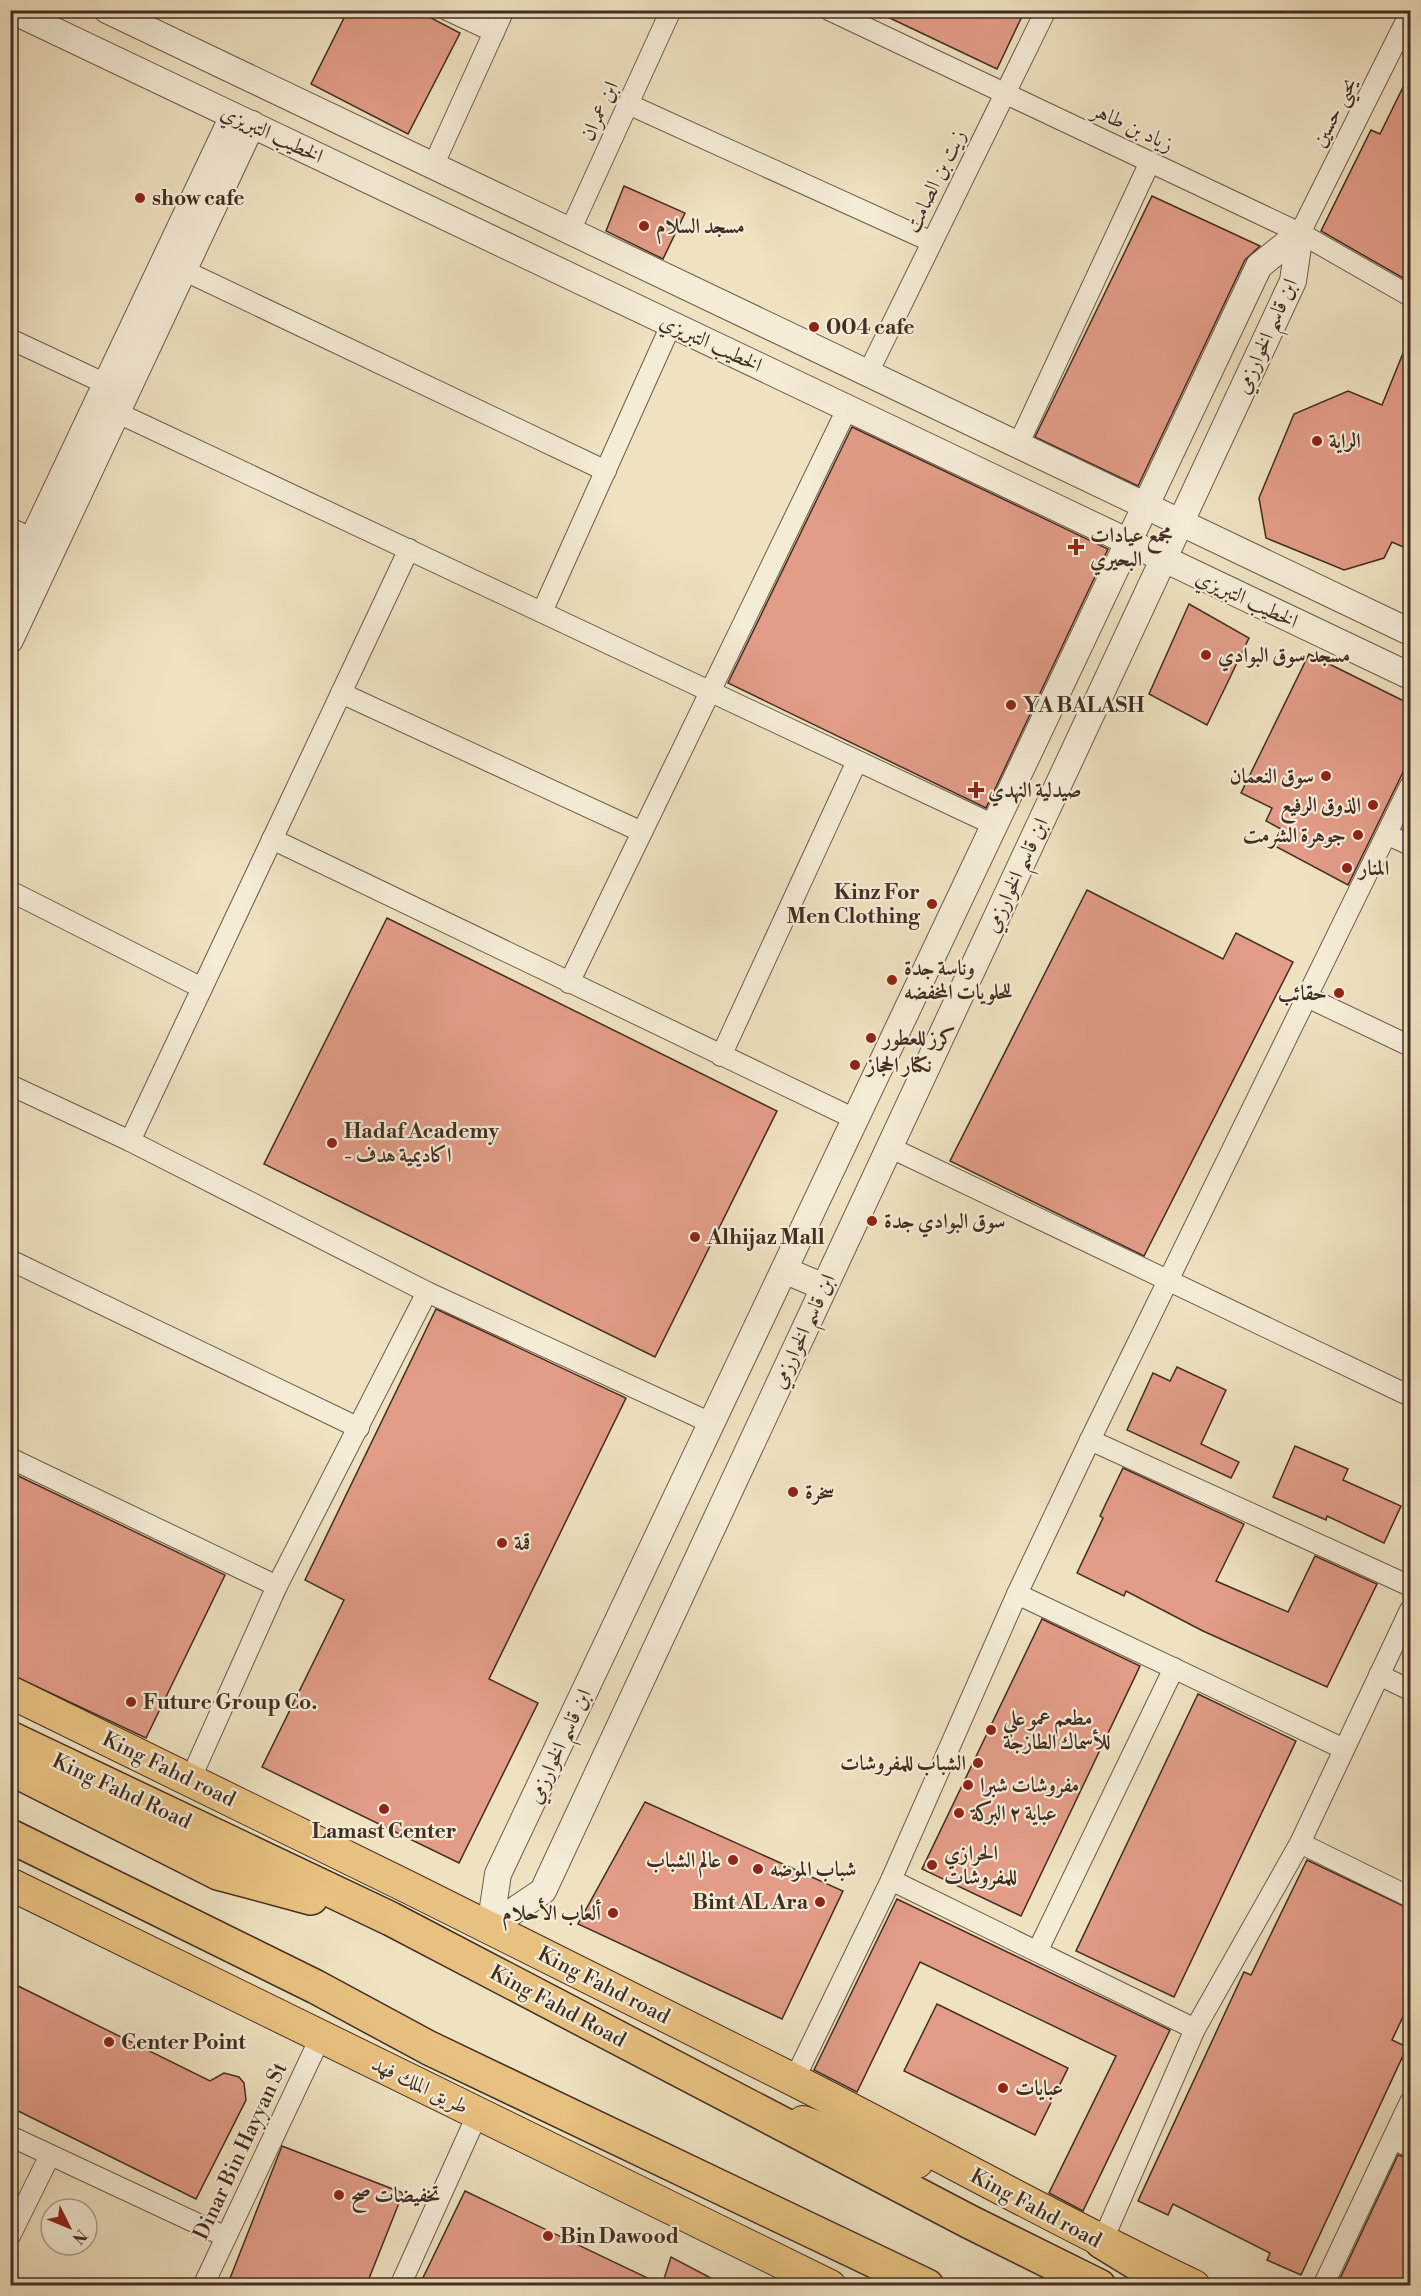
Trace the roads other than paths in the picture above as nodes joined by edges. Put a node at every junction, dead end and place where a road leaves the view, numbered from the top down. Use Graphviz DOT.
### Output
graph roads {
  1 [pos="11,10"];
  2 [pos="106,10"];
  3 [pos="447,10"];
  4 [pos="504,10"];
  5 [pos="671,10"];
  6 [pos="829,10"];
  7 [pos="1046,10"];
  8 [pos="1410,13"];
  9 [pos="494,32"];
  10 [pos="1005,94"];
  11 [pos="628,104"];
  12 [pos="242,120"];
  13 [pos="1150,162"];
  14 [pos="433,166"];
  15 [pos="570,231"];
  16 [pos="1300,233"];
  17 [pos="932,242"];
  18 [pos="183,270"];
  19 [pos="1410,296"];
  20 [pos="672,325"];
  21 [pos="10,339"];
  22 [pos="868,373"];
  23 [pos="106,384"];
  24 [pos="847,409"];
  25 [pos="118,412"];
  26 [pos="1018,445"];
  27 [pos="606,471"];
  28 [pos="1145,505"];
  29 [pos="1181,522"];
  30 [pos="22,534"];
  31 [pos="1128,542"];
  32 [pos="409,549"];
  33 [pos="1163,559"];
  34 [pos="10,587"];
  35 [pos="543,612"];
  36 [pos="1410,632"];
  37 [pos="10,640"];
  38 [pos="1410,676"];
  39 [pos="710,691"];
  40 [pos="341,693"];
  41 [pos="857,760"];
  42 [pos="1410,786"];
  43 [pos="994,825"];
  44 [pos="642,832"];
  45 [pos="1388,835"];
  46 [pos="272,838"];
  47 [pos="1410,845"];
  48 [pos="10,891"];
  49 [pos="569,983"];
  50 [pos="202,988"];
  51 [pos="1307,997"];
  52 [pos="1410,1046"];
  53 [pos="721,1056"];
  54 [pos="10,1085"];
  55 [pos="855,1119"];
  56 [pos="130,1141"];
  57 [pos="889,1147"];
  58 [pos="10,1260"];
  59 [pos="784,1270"];
  60 [pos="1166,1281"];
  61 [pos="824,1287"];
  62 [pos="427,1292"];
  63 [pos="1410,1396"];
  64 [pos="711,1423"];
  65 [pos="359,1428"];
  66 [pos="1090,1440"];
  67 [pos="10,1458"];
  68 [pos="278,1586"];
  69 [pos="1410,1586"];
  70 [pos="1017,1594"];
  71 [pos="1410,1610"];
  72 [pos="1174,1668"];
  73 [pos="1379,1676"];
  74 [pos="1410,1690"];
  75 [pos="10,1692"];
  76 [pos="10,1720"];
  77 [pos="10,1738"];
  78 [pos="1344,1749"];
  79 [pos="10,1768"];
  80 [pos="190,1780"];
  81 [pos="151,1805"];
  82 [pos="10,1812"];
  83 [pos="10,1836"];
  84 [pos="1300,1843"];
  85 [pos="891,1880"];
  86 [pos="10,1884"];
  87 [pos="1410,1897"];
  88 [pos="391,1919"];
  89 [pos="490,1928"];
  90 [pos="1038,1950"];
  91 [pos="316,1987"];
  92 [pos="1196,2029"];
  93 [pos="321,2036"];
  94 [pos="794,2080"];
  95 [pos="703,2082"];
  96 [pos="1410,2102"];
  97 [pos="478,2113"];
  98 [pos="10,2136"];
  99 [pos="1402,2143"];
  100 [pos="50,2155"];
  101 [pos="1006,2192"];
  102 [pos="10,2236"];
  103 [pos="226,2237"];
  104 [pos="1102,2242"];
  105 [pos="849,2248"];
  106 [pos="203,2286"];
  107 [pos="400,2286"];
  108 [pos="830,2286"];
  109 [pos="912,2286"];
  110 [pos="927,2286"];
  111 [pos="1099,2286"];
  112 [pos="1174,2286"];
  113 [pos="1194,2286"];
  114 [pos="1323,2286"];
  1 -- 12 [label="street, الخطيب التبريزي"];
  2 -- 14 [label="street, الخطيب التبريزي"];
  3 -- 9 [label="street"];
  4 -- 9 [label="street"];
  5 -- 11 [label="street, ابن عمران"];
  6 -- 10 [label="street, زياد بن طاهر"];
  7 -- 10 [label="street, زيت بن الصامت"];
  8 -- 16 [label="street, يحيى حسين"];
  9 -- 14 [label="street"];
  10 -- 13 [label="street, زياد بن طاهر"];
  10 -- 17 [label="street, زيت بن الصامت"];
  11 -- 15 [label="street, ابن عمران"];
  11 -- 17 [label="street"];
  12 -- 18 [label="street"];
  12 -- 20 [label="street, الخطيب التبريزي"];
  12 -- 23 [label="street"];
  13 -- 16 [label="street, زياد بن طاهر"];
  13 -- 26 [label="street"];
  14 -- 15 [label="street, الخطيب التبريزي"];
  15 -- 22 [label="street, الخطيب التبريزي"];
  16 -- 19 [label="street, زياد بن طاهر"];
  16 -- 28 [label="street, ابن قاسم الخوارزمي"];
  16 -- 29 [label="street, ابن قاسم الخوارزمي"];
  17 -- 22 [label="street, زيت بن الصامت"];
  18 -- 25 [label="street"];
  18 -- 27 [label="street"];
  20 -- 24 [label="street, الخطيب التبريزي"];
  20 -- 27 [label="street"];
  21 -- 23 [label="street"];
  22 -- 26 [label="street, الخطيب التبريزي"];
  23 -- 30 [label="street"];
  24 -- 31 [label="street, الخطيب التبريزي"];
  24 -- 39 [label="street"];
  25 -- 32 [label="street"];
  25 -- 37 [label="street"];
  26 -- 28 [label="street, الخطيب التبريزي"];
  27 -- 35 [label="street"];
  28 -- 29 [label="street, الخطيب التبريزي"];
  28 -- 31 [label="street, ابن قاسم الخوارزمي"];
  29 -- 33 [label="street, ابن قاسم الخوارزمي"];
  29 -- 36 [label="street, الخطيب التبريزي"];
  30 -- 34 [label="street"];
  31 -- 33 [label="street, الخطيب التبريزي"];
  31 -- 43 [label="street, ابن قاسم الخوارزمي"];
  32 -- 35 [label="street"];
  32 -- 40 [label="street"];
  33 -- 38 [label="street, الخطيب التبريزي"];
  33 -- 57 [label="street, ابن قاسم الخوارزمي"];
  35 -- 39 [label="street"];
  39 -- 41 [label="street"];
  39 -- 44 [label="street"];
  40 -- 44 [label="street"];
  40 -- 46 [label="street"];
  41 -- 43 [label="street"];
  41 -- 53 [label="street"];
  42 -- 45 [label="street"];
  43 -- 55 [label="street, ابن قاسم الخوارزمي"];
  44 -- 49 [label="street"];
  45 -- 47 [label="street"];
  45 -- 51 [label="street"];
  46 -- 49 [label="street"];
  46 -- 50 [label="street"];
  48 -- 50 [label="street"];
  49 -- 53 [label="street"];
  50 -- 56 [label="street"];
  51 -- 52 [label="street"];
  51 -- 60 [label="street"];
  53 -- 55 [label="street"];
  54 -- 56 [label="street"];
  55 -- 59 [label="street, ابن قاسم الخوارزمي"];
  56 -- 62 [label="street"];
  57 -- 60 [label="street"];
  57 -- 61 [label="street, ابن قاسم الخوارزمي"];
  58 -- 65 [label="street"];
  59 -- 61 [label="street"];
  59 -- 64 [label="street, ابن قاسم الخوارزمي"];
  60 -- 63 [label="street"];
  60 -- 66 [label="street"];
  61 -- 89 [label="street, ابن قاسم الخوارزمي"];
  62 -- 64 [label="street"];
  62 -- 65 [label="street"];
  64 -- 89 [label="street, ابن قاسم الخوارزمي"];
  65 -- 68 [label="street"];
  66 -- 69 [label="street"];
  66 -- 70 [label="street"];
  67 -- 68 [label="street"];
  68 -- 80 [label="street"];
  70 -- 72 [label="street"];
  70 -- 85 [label="street"];
  71 -- 73 [label="street"];
  72 -- 78 [label="street"];
  72 -- 90 [label="street"];
  73 -- 74 [label="street"];
  73 -- 78 [label="street"];
  75 -- 80 [label="main road, King Fahd road"];
  76 -- 81 [label="highway"];
  77 -- 81 [label="highway, King Fahd Road"];
  78 -- 84 [label="street"];
  79 -- 88 [label="highway"];
  80 -- 89 [label="main road, King Fahd road"];
  81 -- 88 [label="highway, King Fahd Road"];
  82 -- 91 [label="highway"];
  83 -- 91 [label="highway"];
  84 -- 87 [label="street"];
  84 -- 92 [label="street"];
  85 -- 90 [label="street"];
  85 -- 94 [label="street"];
  86 -- 93 [label="main road, طريق الملك فهد"];
  88 -- 95 [label="highway, King Fahd Road"];
  89 -- 94 [label="main road, King Fahd road"];
  90 -- 92 [label="street"];
  91 -- 105 [label="highway"];
  92 -- 104 [label="street"];
  93 -- 97 [label="main road, طريق الملك فهد"];
  93 -- 103 [label="street, Dinar Bin Hayyan St"];
  94 -- 101 [label="main road, King Fahd road"];
  95 -- 101 [label="main road"];
  95 -- 111 [label="highway, King Fahd Road"];
  96 -- 99 [label="street"];
  97 -- 107 [label="street"];
  97 -- 108 [label="main road, طريق الملك فهد"];
  98 -- 100 [label="street"];
  99 -- 114 [label="street"];
  100 -- 102 [label="street"];
  100 -- 103 [label="street"];
  101 -- 104 [label="main road, King Fahd road"];
  103 -- 106 [label="street, Dinar Bin Hayyan St"];
  104 -- 112 [label="highway"];
  104 -- 113 [label="main road, King Fahd road"];
  105 -- 109 [label="highway"];
  105 -- 110 [label="highway"];
}
